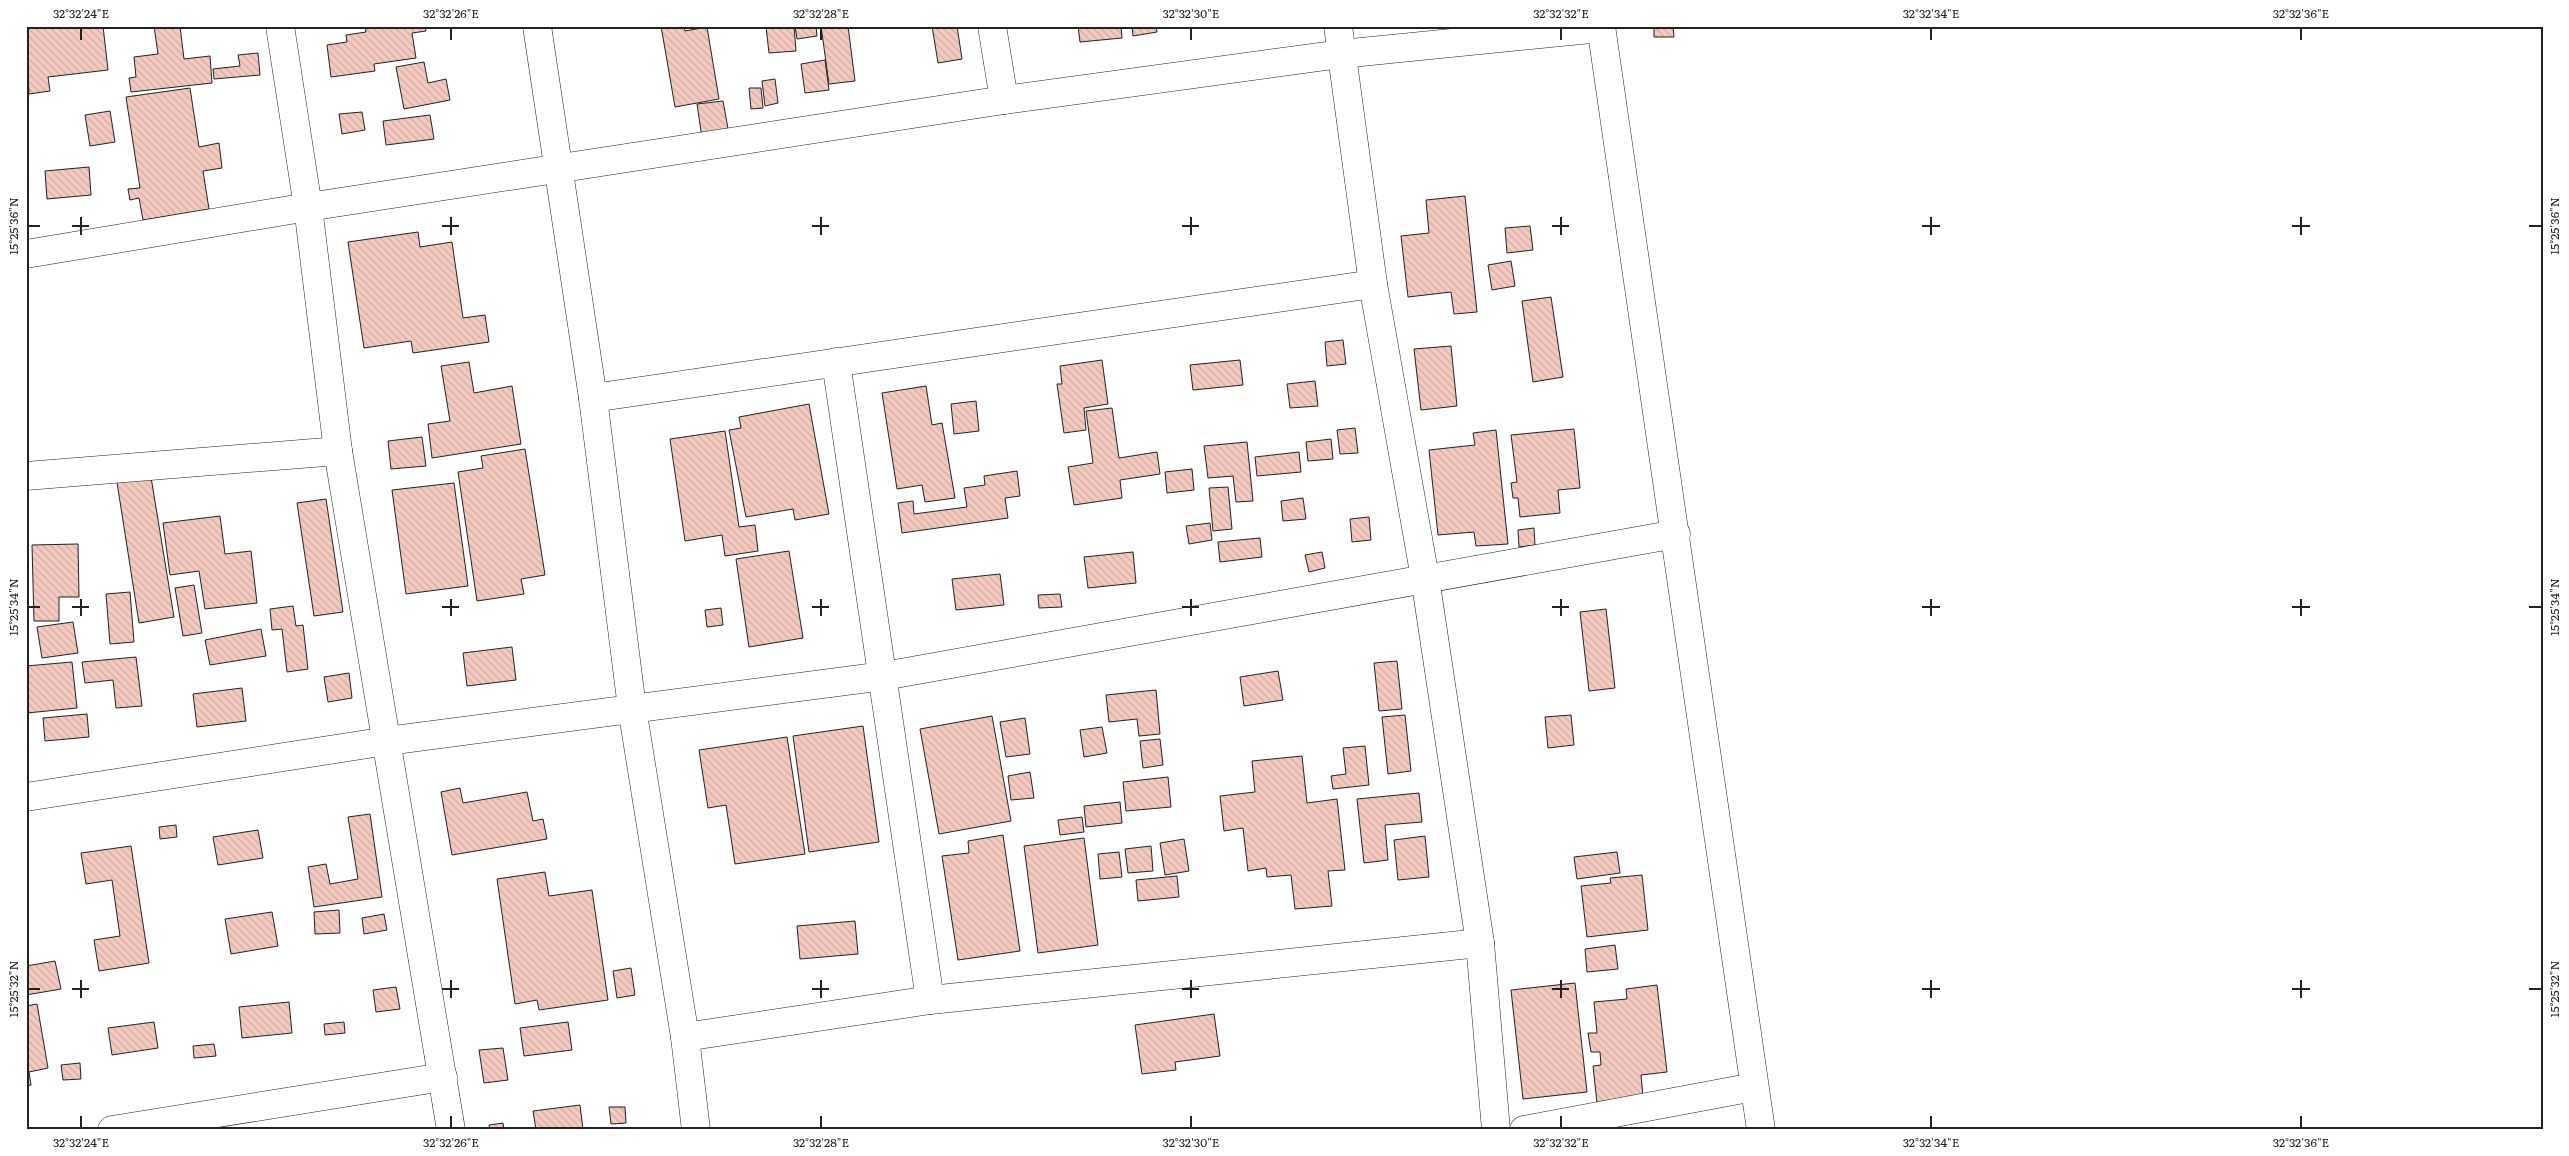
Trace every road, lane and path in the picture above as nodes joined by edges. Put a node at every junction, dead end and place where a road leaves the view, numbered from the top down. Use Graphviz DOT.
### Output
graph roads {
  1 [pos="280,26"];
  2 [pos="537,26"];
  3 [pos="992,26"];
  4 [pos="1338,26"];
  5 [pos="1601,27"];
  6 [pos="1341,54"];
  7 [pos="1004,100"];
  8 [pos="559,170"];
  9 [pos="308,207"];
  10 [pos="26,254"];
  11 [pos="1373,284"];
  12 [pos="836,362"];
  13 [pos="593,398"];
  14 [pos="338,451"];
  15 [pos="26,476"];
  16 [pos="1676,534"];
  17 [pos="1425,578"];
  18 [pos="884,676"];
  19 [pos="632,708"];
  20 [pos="387,741"];
  21 [pos="26,797"];
  22 [pos="1480,943"];
  23 [pos="930,1000"];
  24 [pos="685,1037"];
  25 [pos="443,1077"];
  26 [pos="1754,1087"];
  27 [pos="112,1130"];
  28 [pos="451,1130"];
  29 [pos="696,1130"];
  30 [pos="1496,1130"];
  31 [pos="1524,1130"];
  32 [pos="1761,1130"];
  1 -- 9 [label="street"];
  2 -- 8 [label="street"];
  3 -- 7 [label="street"];
  4 -- 6 [label="street"];
  5 -- 6 [label="street"];
  5 -- 16 [label="street"];
  6 -- 7 [label="street"];
  6 -- 11 [label="street"];
  7 -- 8 [label="street"];
  8 -- 9 [label="street"];
  8 -- 13 [label="street"];
  9 -- 10 [label="street"];
  9 -- 14 [label="street"];
  11 -- 12 [label="street"];
  11 -- 17 [label="street"];
  12 -- 13 [label="street"];
  12 -- 18 [label="street"];
  13 -- 19 [label="street"];
  14 -- 15 [label="street"];
  14 -- 20 [label="street"];
  16 -- 17 [label="street"];
  16 -- 26 [label="street"];
  17 -- 18 [label="street"];
  17 -- 22 [label="street"];
  18 -- 19 [label="street"];
  18 -- 23 [label="street"];
  19 -- 20 [label="street"];
  19 -- 24 [label="street"];
  20 -- 21 [label="street"];
  20 -- 25 [label="street"];
  22 -- 23 [label="street"];
  22 -- 30 [label="street"];
  23 -- 24 [label="street"];
  24 -- 29 [label="street"];
  25 -- 27 [label="street"];
  25 -- 28 [label="street"];
  26 -- 31 [label="street"];
  26 -- 32 [label="street"];
}
